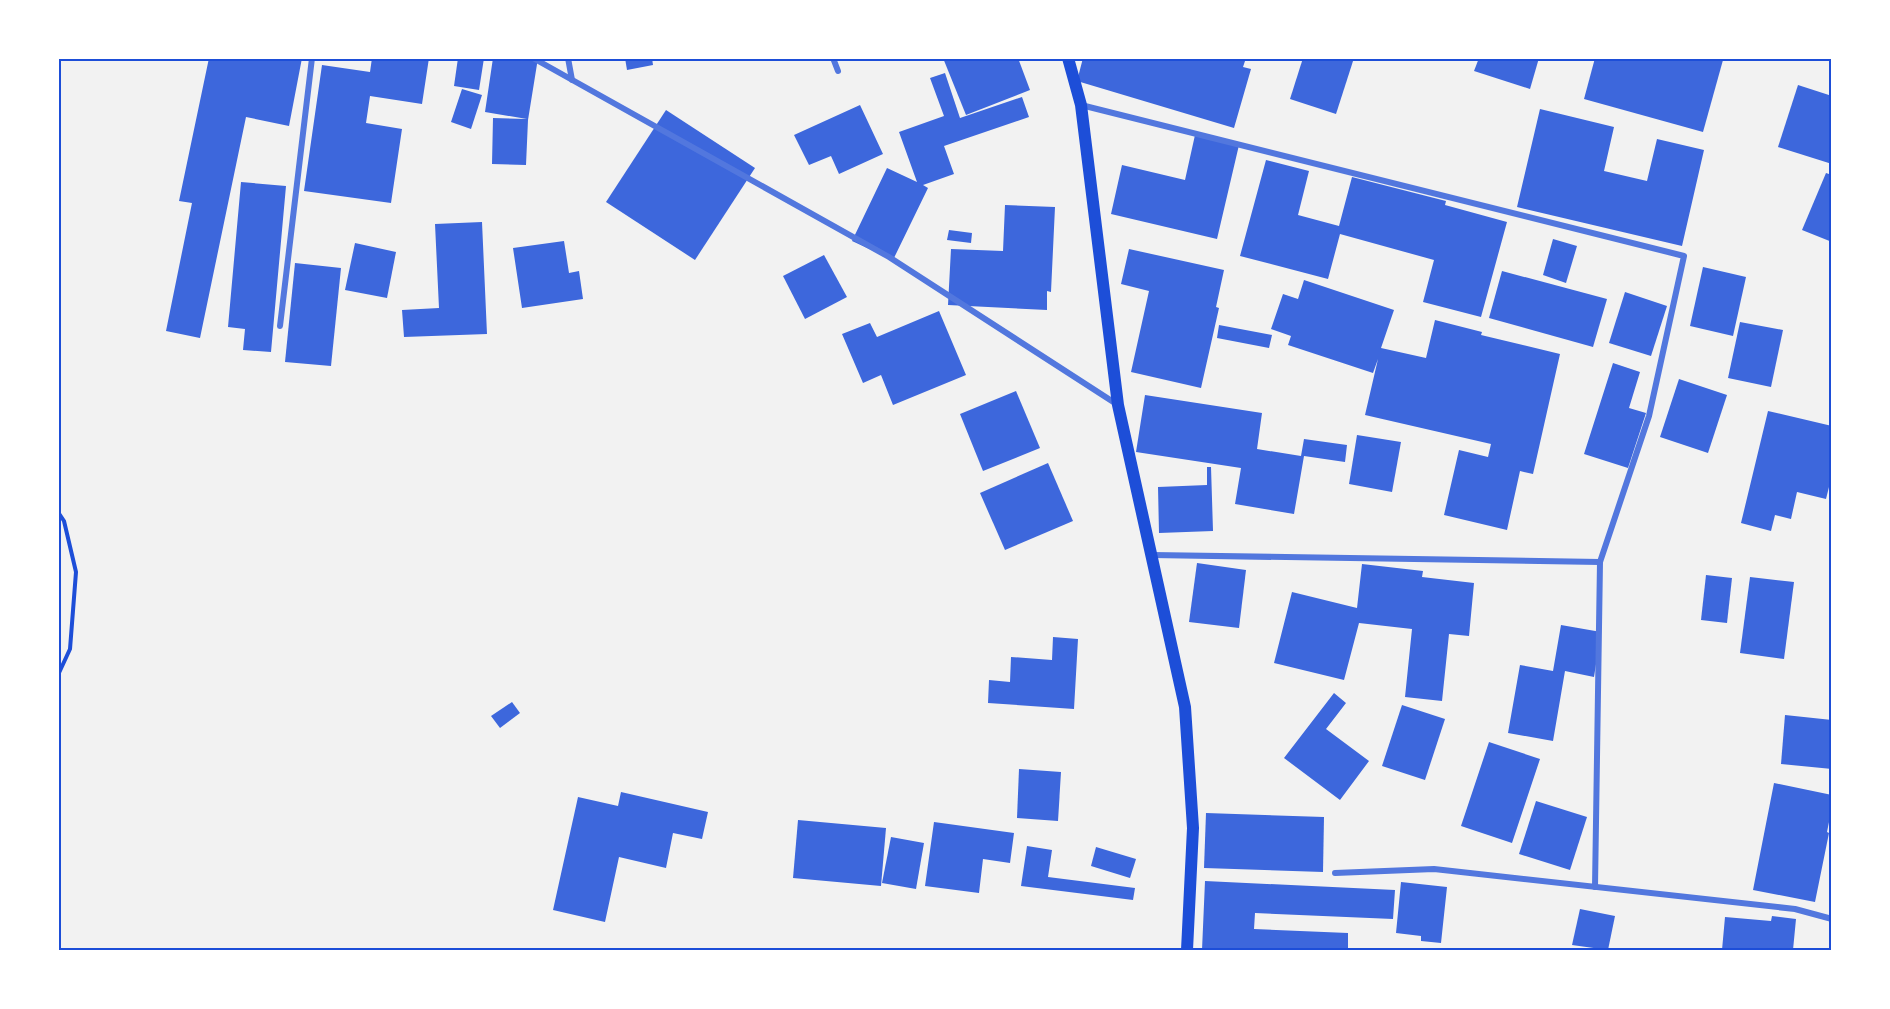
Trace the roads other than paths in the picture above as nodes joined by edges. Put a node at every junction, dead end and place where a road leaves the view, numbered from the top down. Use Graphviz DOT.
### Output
graph roads {
  1 [pos="312,58"];
  2 [pos="533,58"];
  3 [pos="568,58"];
  4 [pos="833,58"];
  5 [pos="1068,58"];
  6 [pos="838,71"];
  7 [pos="572,80"];
  8 [pos="1081,105"];
  9 [pos="280,326"];
  10 [pos="1118,405"];
  11 [pos="1151,555"];
  12 [pos="1600,562"];
  13 [pos="1335,873"];
  14 [pos="1594,887"];
  15 [pos="1832,919"];
  16 [pos="1187,951"];
  1 -- 9 [label="street"];
  2 -- 7 [label="street"];
  3 -- 7 [label="street"];
  4 -- 6 [label="street"];
  5 -- 8 [label="main road"];
  7 -- 10 [label="street"];
  8 -- 10 [label="main road"];
  8 -- 12 [label="street"];
  10 -- 11 [label="main road"];
  11 -- 12 [label="street"];
  11 -- 16 [label="main road"];
  12 -- 14 [label="street"];
  13 -- 14 [label="street"];
  14 -- 15 [label="street"];
}
